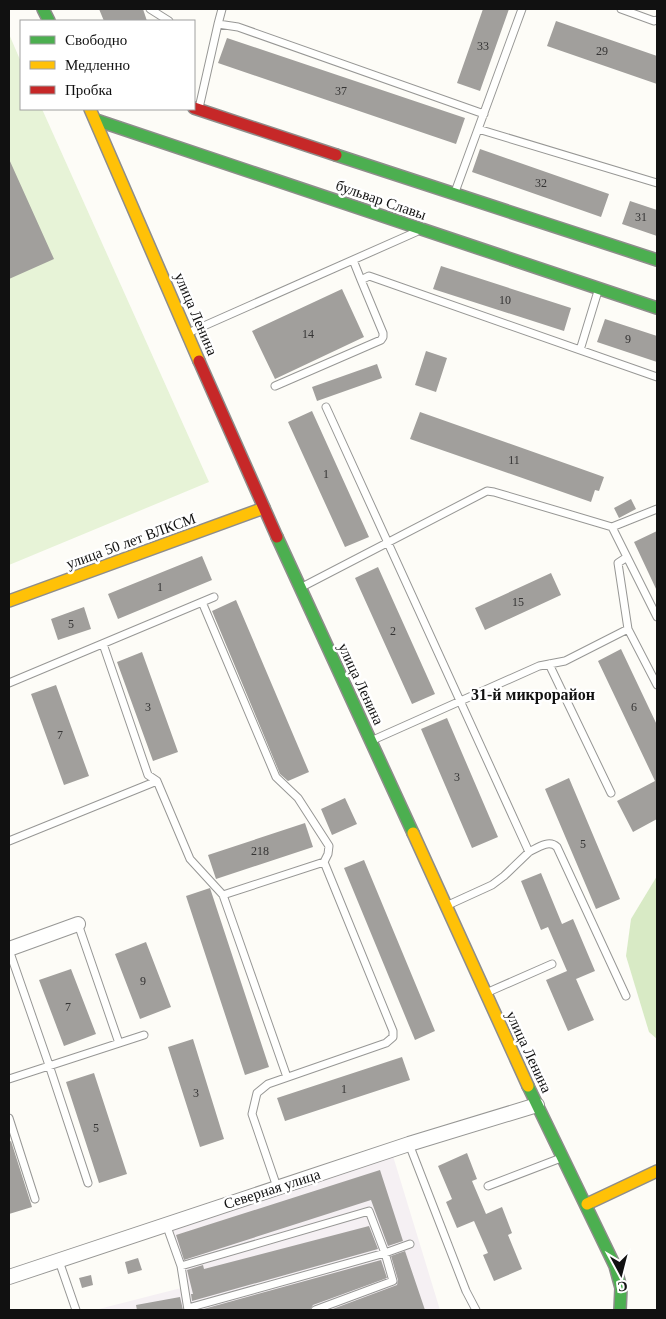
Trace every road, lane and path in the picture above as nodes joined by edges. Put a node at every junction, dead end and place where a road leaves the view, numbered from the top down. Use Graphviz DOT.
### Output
graph roads {
  1 [pos="150,9"];
  2 [pos="222,9"];
  3 [pos="522,9"];
  4 [pos="621,9"];
  5 [pos="167,20"];
  6 [pos="657,20"];
  7 [pos="218,24"];
  8 [pos="196,109"];
  9 [pos="91,110"];
  10 [pos="484,114"];
  11 [pos="96,120"];
  12 [pos="478,129"];
  13 [pos="657,183"];
  14 [pos="454,194"];
  15 [pos="421,229"];
  16 [pos="353,260"];
  17 [pos="657,260"];
  18 [pos="361,280"];
  19 [pos="599,288"];
  20 [pos="657,308"];
  21 [pos="188,333"];
  22 [pos="580,350"];
  23 [pos="657,377"];
  24 [pos="275,386"];
  25 [pos="326,407"];
  26 [pos="264,508"];
  27 [pos="657,509"];
  28 [pos="612,527"];
  29 [pos="387,542"];
  30 [pos="627,557"];
  31 [pos="300,588"];
  32 [pos="214,597"];
  33 [pos="9,601"];
  34 [pos="202,602"];
  35 [pos="657,617"];
  36 [pos="628,629"];
  37 [pos="103,644"];
  38 [pos="549,664"];
  39 [pos="9,682"];
  40 [pos="657,685"];
  41 [pos="460,701"];
  42 [pos="371,741"];
  43 [pos="157,781"];
  44 [pos="611,794"];
  45 [pos="9,841"];
  46 [pos="529,852"];
  47 [pos="324,862"];
  48 [pos="223,895"];
  49 [pos="446,906"];
  50 [pos="78,924"];
  51 [pos="9,950"];
  52 [pos="552,964"];
  53 [pos="486,993"];
  54 [pos="626,996"];
  55 [pos="144,1035"];
  56 [pos="119,1043"];
  57 [pos="49,1065"];
  58 [pos="287,1077"];
  59 [pos="9,1079"];
  60 [pos="537,1105"];
  61 [pos="9,1118"];
  62 [pos="409,1144"];
  63 [pos="563,1157"];
  64 [pos="657,1170"];
  65 [pos="88,1183"];
  66 [pos="488,1186"];
  67 [pos="278,1187"];
  68 [pos="35,1199"];
  69 [pos="587,1204"];
  70 [pos="166,1224"];
  71 [pos="410,1244"];
  72 [pos="385,1253"];
  73 [pos="59,1261"];
  74 [pos="181,1266"];
  75 [pos="9,1277"];
  76 [pos="623,1302"];
  77 [pos="188,1309"];
  78 [pos="76,1310"];
  79 [pos="315,1310"];
  80 [pos="476,1310"];
  1 -- 5 [label="lane"];
  2 -- 7 [label="lane"];
  3 -- 10 [label="lane"];
  4 -- 6 [label="lane"];
  7 -- 8 [label="lane"];
  7 -- 10 [label="lane"];
  8 -- 14 [label="street, бульвар Славы"];
  9 -- 11 [label="street, улица Ленина"];
  10 -- 12 [label="lane"];
  11 -- 15 [label="street, бульвар Славы"];
  11 -- 21 [label="street, улица Ленина"];
  12 -- 13 [label="lane"];
  12 -- 14 [label="lane"];
  14 -- 17 [label="street, бульвар Славы"];
  15 -- 16 [label="lane"];
  15 -- 19 [label="street, бульвар Славы"];
  16 -- 18 [label="lane"];
  16 -- 21 [label="lane"];
  18 -- 22 [label="lane"];
  18 -- 24 [label="lane"];
  19 -- 20 [label="street, бульвар Славы"];
  19 -- 22 [label="lane"];
  21 -- 26 [label="street, улица Ленина"];
  22 -- 23 [label="lane"];
  25 -- 29 [label="lane"];
  26 -- 31 [label="street, улица Ленина"];
  26 -- 33 [label="street, улица 50 лет ВЛКСМ"];
  27 -- 28 [label="lane"];
  28 -- 29 [label="lane"];
  28 -- 30 [label="lane"];
  29 -- 31 [label="lane"];
  29 -- 41 [label="lane"];
  30 -- 35 [label="lane"];
  30 -- 36 [label="lane"];
  31 -- 42 [label="street, улица Ленина"];
  32 -- 34 [label="lane"];
  34 -- 37 [label="lane"];
  34 -- 47 [label="lane"];
  36 -- 38 [label="lane"];
  36 -- 40 [label="lane"];
  37 -- 39 [label="lane"];
  37 -- 43 [label="lane"];
  38 -- 41 [label="lane"];
  38 -- 44 [label="lane"];
  41 -- 42 [label="lane"];
  41 -- 46 [label="lane"];
  42 -- 49 [label="street, улица Ленина"];
  43 -- 45 [label="lane"];
  43 -- 48 [label="lane"];
  46 -- 49 [label="lane"];
  46 -- 54 [label="lane"];
  47 -- 48 [label="lane"];
  47 -- 58 [label="lane"];
  48 -- 58 [label="lane"];
  49 -- 53 [label="street, улица Ленина"];
  50 -- 51 [label="street"];
  50 -- 56 [label="lane"];
  51 -- 57 [label="lane"];
  52 -- 53 [label="lane"];
  53 -- 60 [label="street, улица Ленина"];
  55 -- 56 [label="lane"];
  56 -- 57 [label="lane"];
  57 -- 59 [label="lane"];
  57 -- 65 [label="lane"];
  58 -- 67 [label="lane"];
  60 -- 62 [label="street, Северная улица"];
  60 -- 63 [label="street, улица Ленина"];
  61 -- 68 [label="lane"];
  62 -- 67 [label="street, Северная улица"];
  62 -- 80 [label="lane"];
  63 -- 66 [label="lane"];
  63 -- 69 [label="street, улица Ленина"];
  64 -- 69 [label="street"];
  67 -- 70 [label="street, Северная улица"];
  69 -- 76 [label="street, улица Ленина"];
  70 -- 73 [label="street, Северная улица"];
  70 -- 74 [label="lane"];
  71 -- 72 [label="lane"];
  72 -- 74 [label="lane"];
  72 -- 77 [label="lane"];
  72 -- 79 [label="lane"];
  73 -- 75 [label="street, Северная улица"];
  73 -- 78 [label="lane"];
  74 -- 77 [label="lane"];
}
